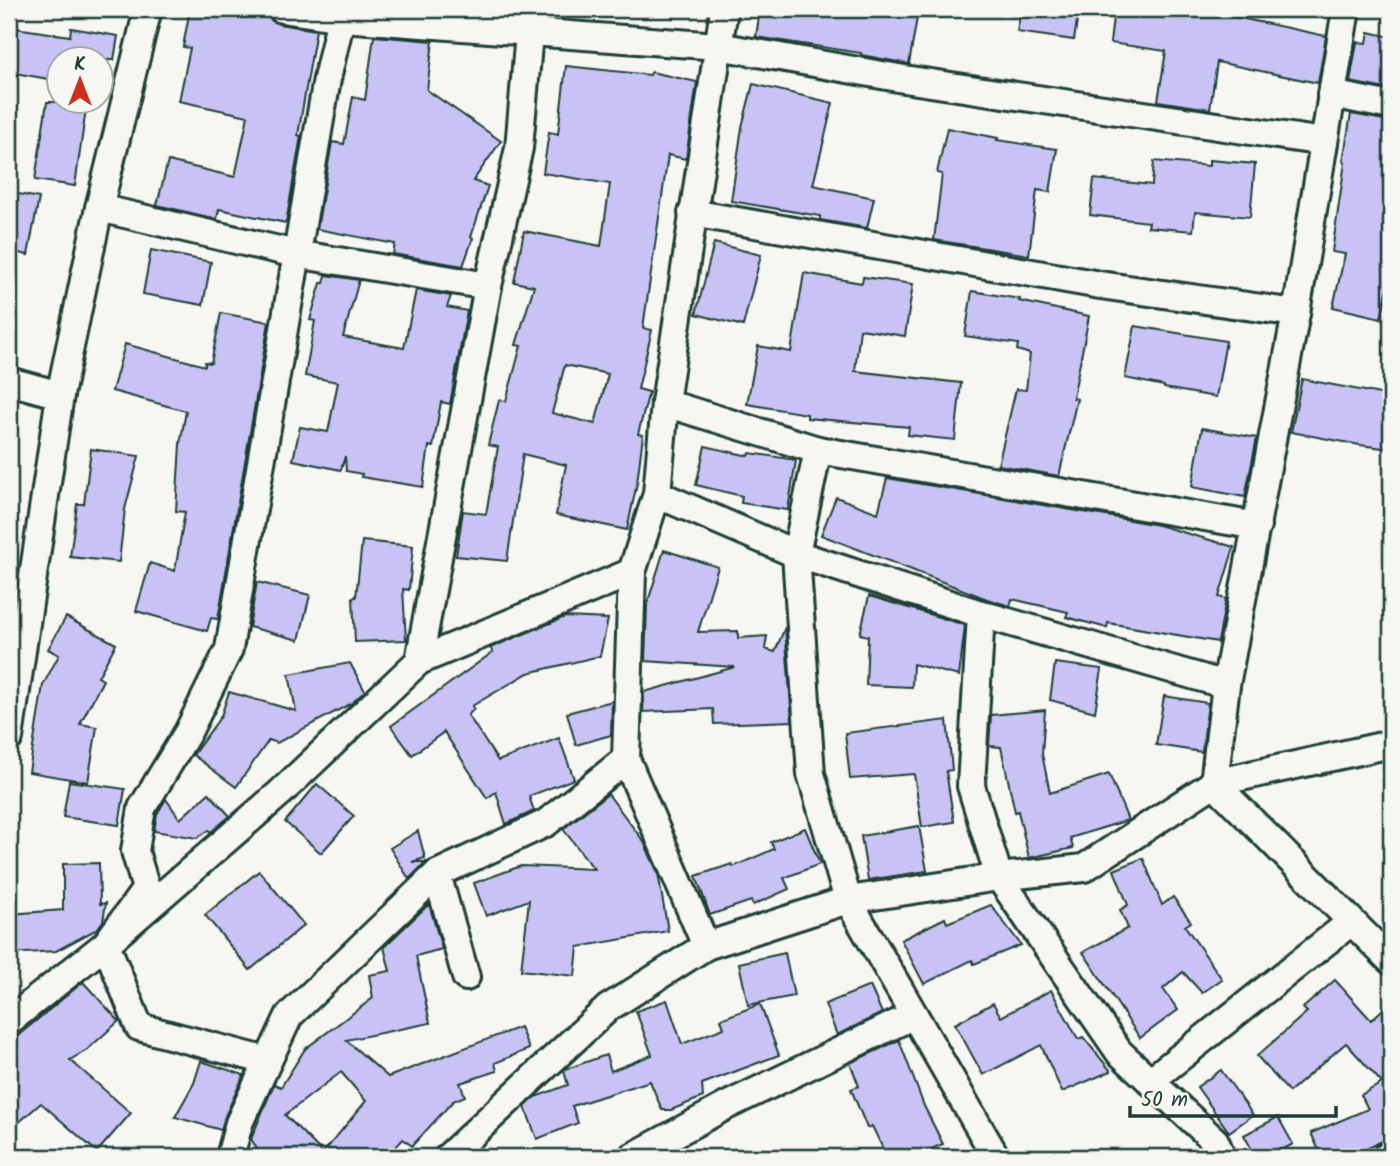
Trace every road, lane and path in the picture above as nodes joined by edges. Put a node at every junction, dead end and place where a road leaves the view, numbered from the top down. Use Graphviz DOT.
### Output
graph roads {
  1 [pos="148,9"];
  2 [pos="282,9"];
  3 [pos="724,9"];
  4 [pos="1339,10"];
  5 [pos="343,14"];
  6 [pos="531,21"];
  7 [pos="718,46"];
  8 [pos="1331,94"];
  9 [pos="1391,106"];
  10 [pos="1324,142"];
  11 [pos="99,208"];
  12 [pos="692,213"];
  13 [pos="296,254"];
  14 [pos="488,286"];
  15 [pos="1296,313"];
  16 [pos="9,381"];
  17 [pos="60,395"];
  18 [pos="665,403"];
  19 [pos="818,450"];
  20 [pos="657,494"];
  21 [pos="1257,526"];
  22 [pos="796,554"];
  23 [pos="632,572"];
  24 [pos="981,614"];
  25 [pos="419,661"];
  26 [pos="1226,685"];
  27 [pos="9,738"];
  28 [pos="1387,750"];
  29 [pos="626,759"];
  30 [pos="1214,783"];
  31 [pos="437,874"];
  32 [pos="999,877"];
  33 [pos="848,900"];
  34 [pos="1351,922"];
  35 [pos="106,944"];
  36 [pos="706,946"];
  37 [pos="1391,961"];
  38 [pos="466,977"];
  39 [pos="914,1015"];
  40 [pos="9,1021"];
  41 [pos="268,1060"];
  42 [pos="1150,1081"];
  43 [pos="460,1152"];
  44 [pos="1391,1155"];
  45 [pos="230,1157"];
  46 [pos="632,1157"];
  47 [pos="994,1157"];
  48 [pos="1222,1157"];
  49 [pos="1386,1157"];
  1 -- 11 [label="street"];
  2 -- 5 [label="street"];
  3 -- 7 [label="street"];
  4 -- 8 [label="street"];
  5 -- 6 [label="street"];
  5 -- 13 [label="street"];
  6 -- 7 [label="street"];
  6 -- 14 [label="street"];
  7 -- 10 [label="street"];
  7 -- 12 [label="street"];
  8 -- 9 [label="street"];
  8 -- 10 [label="street"];
  10 -- 15 [label="street"];
  11 -- 13 [label="street"];
  11 -- 17 [label="street"];
  12 -- 15 [label="street"];
  12 -- 18 [label="street"];
  13 -- 14 [label="street"];
  13 -- 35 [label="street"];
  14 -- 25 [label="street"];
  15 -- 21 [label="street"];
  16 -- 17 [label="street"];
  17 -- 27 [label="street"];
  18 -- 19 [label="street"];
  18 -- 20 [label="street"];
  19 -- 21 [label="street"];
  19 -- 22 [label="street"];
  20 -- 22 [label="street"];
  20 -- 23 [label="street"];
  21 -- 26 [label="street"];
  22 -- 24 [label="street"];
  22 -- 33 [label="street"];
  23 -- 25 [label="street"];
  23 -- 29 [label="street"];
  24 -- 26 [label="street"];
  24 -- 32 [label="street"];
  25 -- 35 [label="street"];
  26 -- 30 [label="street"];
  28 -- 30 [label="street"];
  29 -- 31 [label="street"];
  29 -- 36 [label="street"];
  30 -- 32 [label="street"];
  30 -- 34 [label="street"];
  31 -- 38 [label="street"];
  31 -- 41 [label="street"];
  32 -- 33 [label="street"];
  32 -- 42 [label="street"];
  33 -- 36 [label="street"];
  33 -- 39 [label="street"];
  34 -- 37 [label="street"];
  34 -- 42 [label="street"];
  35 -- 40 [label="street"];
  35 -- 41 [label="street"];
  36 -- 43 [label="street"];
  39 -- 46 [label="street"];
  39 -- 47 [label="street"];
  41 -- 45 [label="street"];
  42 -- 48 [label="street"];
  44 -- 49 [label="street"];
}
